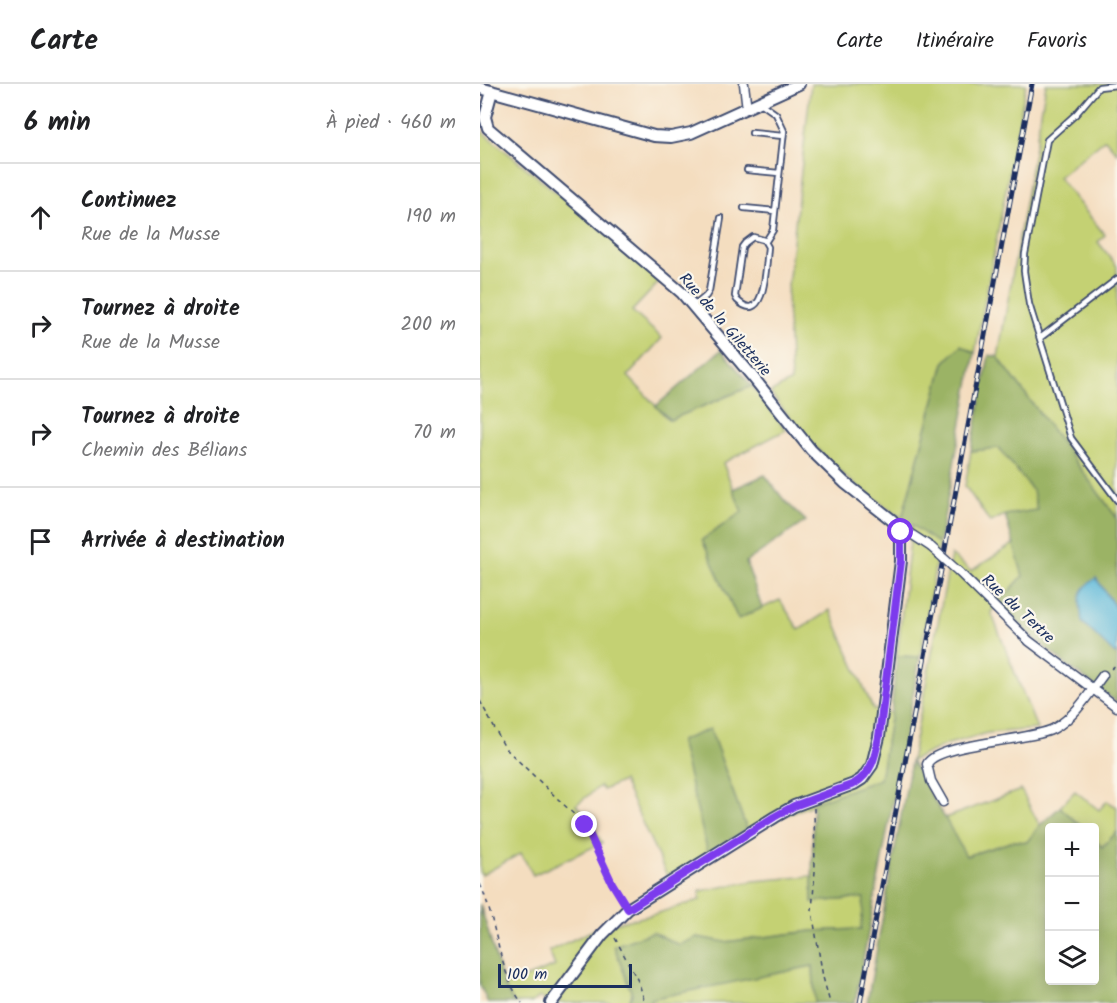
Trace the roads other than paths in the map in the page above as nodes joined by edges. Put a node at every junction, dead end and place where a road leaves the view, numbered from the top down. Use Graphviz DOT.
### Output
graph roads {
  1 [pos="744,84"];
  2 [pos="799,84"];
  3 [pos="1117,86"];
  4 [pos="480,88"];
  5 [pos="492,91"];
  6 [pos="759,102"];
  7 [pos="747,109"];
  8 [pos="752,133"];
  9 [pos="783,136"];
  10 [pos="747,170"];
  11 [pos="779,173"];
  12 [pos="744,208"];
  13 [pos="775,212"];
  14 [pos="721,218"];
  15 [pos="766,241"];
  16 [pos="1117,279"];
  17 [pos="694,306"];
  18 [pos="1040,338"];
  19 [pos="1117,500"];
  20 [pos="901,532"];
  21 [pos="1103,675"];
  22 [pos="1093,688"];
  23 [pos="1117,707"];
  24 [pos="943,802"];
  25 [pos="551,1003"];
  1 -- 7 [label="street"];
  2 -- 6 [label="street"];
  3 -- 18 [label="lane"];
  4 -- 5 [label="street"];
  5 -- 7 [label="street"];
  5 -- 17 [label="street, Rue de la Giletterie"];
  6 -- 7 [label="street"];
  6 -- 9 [label="lane"];
  8 -- 9 [label="lane"];
  9 -- 11 [label="lane"];
  10 -- 11 [label="lane"];
  11 -- 13 [label="lane"];
  12 -- 13 [label="lane"];
  13 -- 15 [label="lane"];
  14 -- 17 [label="lane"];
  15 -- 15 [label="lane"];
  16 -- 18 [label="lane"];
  17 -- 20 [label="street, Rue de la Giletterie"];
  18 -- 19 [label="lane"];
  20 -- 22 [label="street, Rue du Tertre, bridge"];
  20 -- 25 [label="street"];
  21 -- 22 [label="street"];
  22 -- 23 [label="street, Rue du Tertre"];
  22 -- 24 [label="street"];
}
